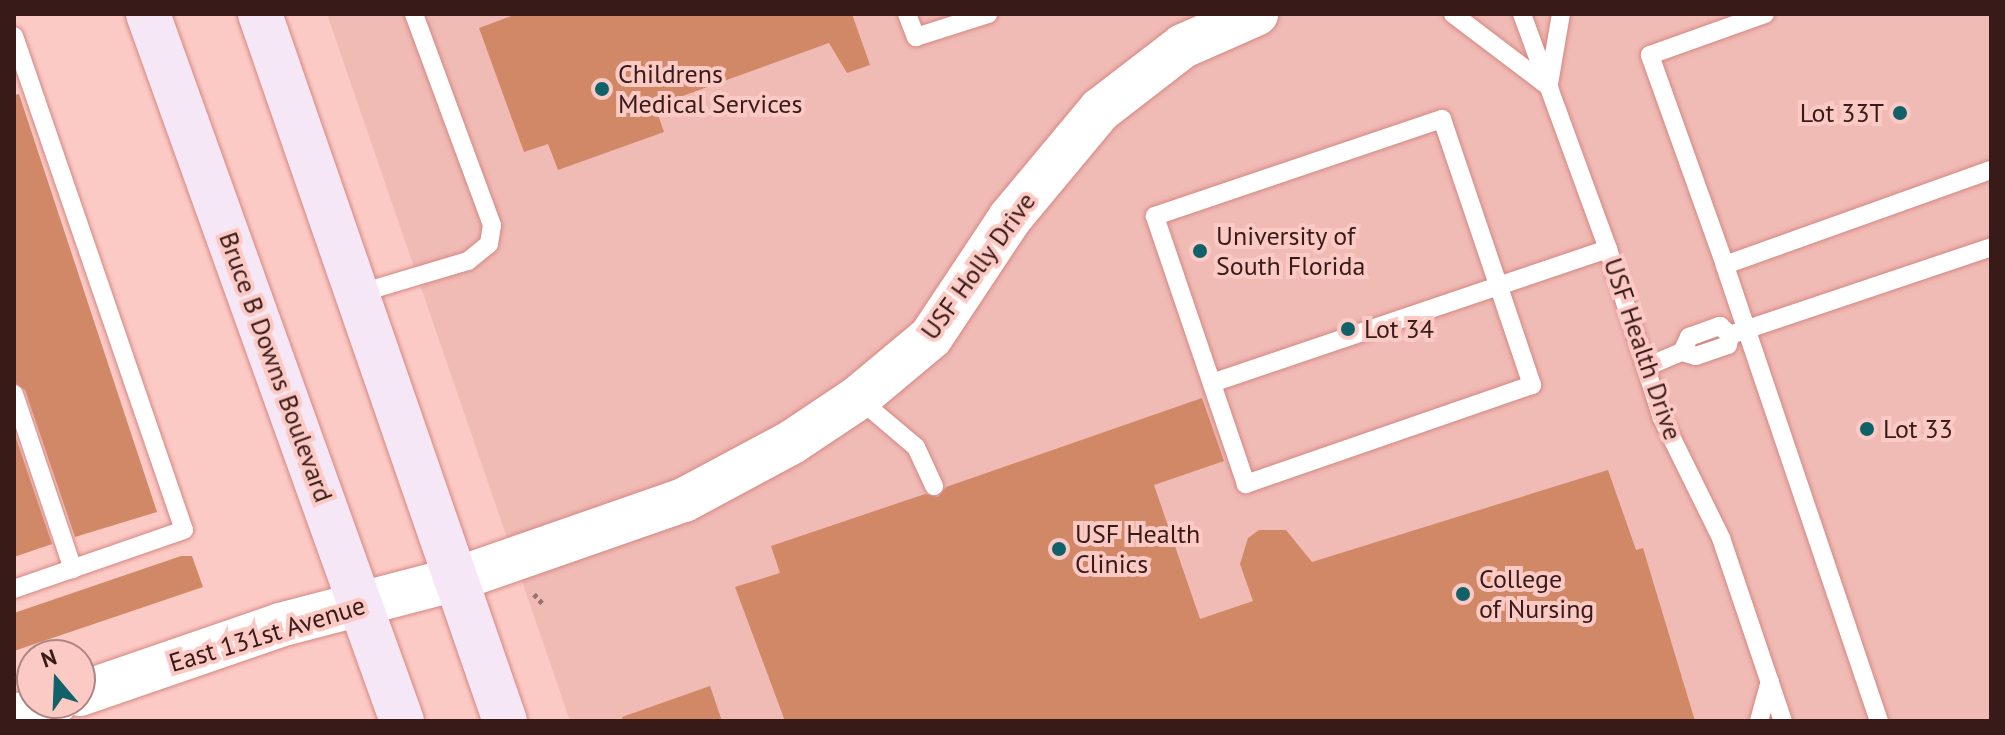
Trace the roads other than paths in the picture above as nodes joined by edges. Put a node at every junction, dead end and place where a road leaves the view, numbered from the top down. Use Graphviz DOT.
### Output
graph roads {
  1 [pos="148,14"];
  2 [pos="260,14"];
  3 [pos="414,14"];
  4 [pos="907,14"];
  5 [pos="988,14"];
  6 [pos="1256,14"];
  7 [pos="1453,14"];
  8 [pos="1522,14"];
  9 [pos="1561,14"];
  10 [pos="1765,14"];
  11 [pos="14,36"];
  12 [pos="1549,87"];
  13 [pos="1991,170"];
  14 [pos="1991,247"];
  15 [pos="1608,249"];
  16 [pos="1725,265"];
  17 [pos="1499,287"];
  18 [pos="357,294"];
  19 [pos="1738,332"];
  20 [pos="1646,367"];
  21 [pos="1212,383"];
  22 [pos="14,394"];
  23 [pos="858,398"];
  24 [pos="934,486"];
  25 [pos="73,569"];
  26 [pos="457,579"];
  27 [pos="14,589"];
  28 [pos="360,604"];
  29 [pos="1770,681"];
  30 [pos="96,688"];
  31 [pos="402,721"];
  32 [pos="505,721"];
  33 [pos="1759,721"];
  34 [pos="1783,721"];
  35 [pos="1879,721"];
  1 -- 28 [label="main road, Bruce B Downs Boulevard"];
  2 -- 18 [label="main road"];
  3 -- 18 [label="lane"];
  4 -- 5 [label="lane"];
  6 -- 23 [label="street, USF Holly Drive"];
  7 -- 12 [label="lane"];
  8 -- 12 [label="lane, USF Health Drive"];
  9 -- 12 [label="lane"];
  10 -- 16 [label="lane"];
  11 -- 25 [label="lane"];
  12 -- 15 [label="lane, USF Health Drive"];
  13 -- 16 [label="lane"];
  14 -- 19 [label="lane"];
  15 -- 17 [label="lane"];
  15 -- 20 [label="lane, USF Health Drive"];
  16 -- 19 [label="lane"];
  17 -- 21 [label="lane"];
  17 -- 21 [label="lane"];
  17 -- 21 [label="lane"];
  18 -- 26 [label="main road"];
  19 -- 20 [label="lane"];
  19 -- 35 [label="lane"];
  20 -- 29 [label="lane, USF Health Drive"];
  22 -- 25 [label="lane"];
  23 -- 24 [label="lane"];
  23 -- 26 [label="street, USF Holly Drive"];
  25 -- 27 [label="lane"];
  26 -- 28 [label="street, East 131st Avenue"];
  26 -- 32 [label="main road"];
  28 -- 30 [label="street, East 131st Avenue"];
  28 -- 31 [label="main road, Bruce B Downs Boulevard"];
  29 -- 33 [label="lane"];
  29 -- 34 [label="lane, USF Health Drive"];
}
